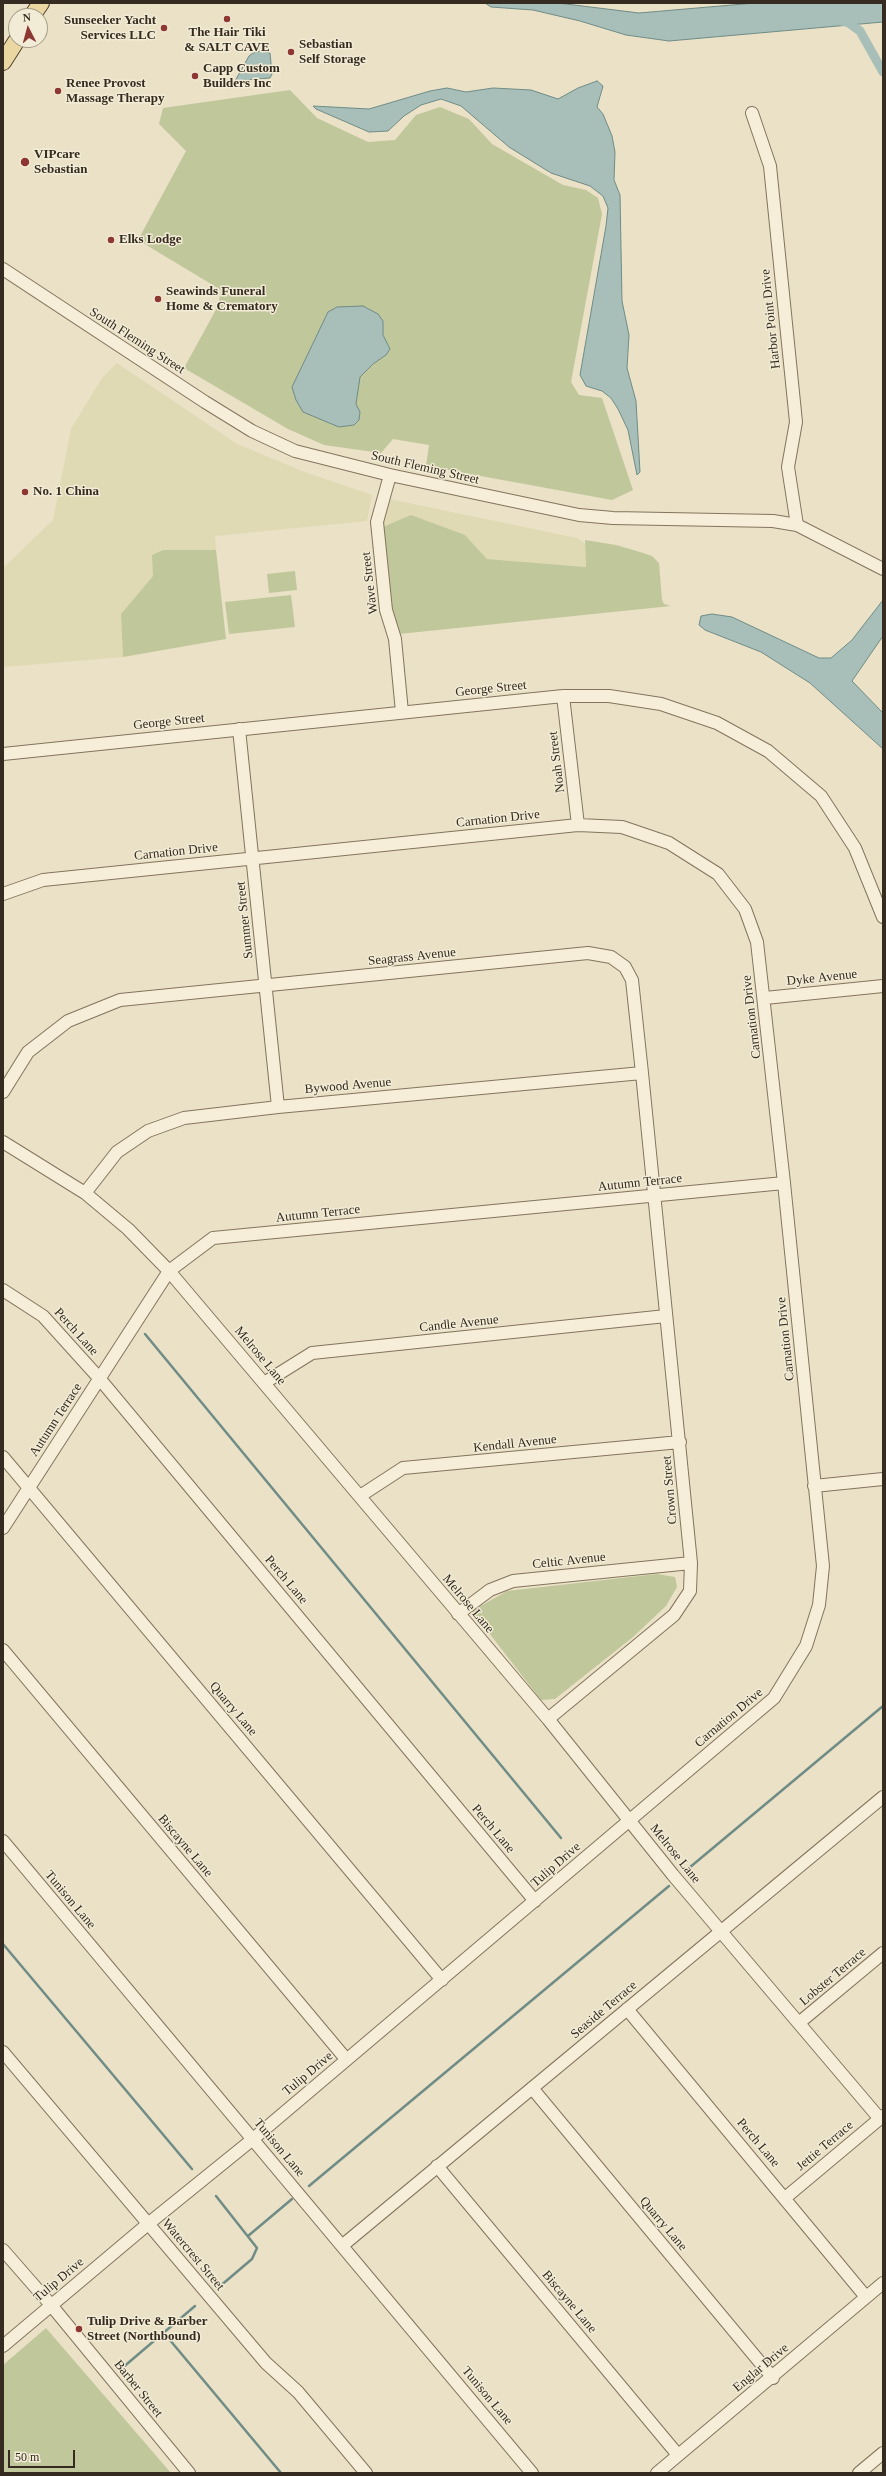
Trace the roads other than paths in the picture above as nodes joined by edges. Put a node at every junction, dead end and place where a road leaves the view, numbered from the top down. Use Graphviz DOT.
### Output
graph roads {
  1 [pos="12,48"];
  2 [pos="3,62"];
  3 [pos="752,113"];
  4 [pos="3,269"];
  5 [pos="390,475"];
  6 [pos="796,525"];
  7 [pos="883,569"];
  8 [pos="563,696"];
  9 [pos="402,712"];
  10 [pos="239,729"];
  11 [pos="3,754"];
  12 [pos="578,825"];
  13 [pos="252,858"];
  14 [pos="3,894"];
  15 [pos="883,917"];
  16 [pos="266,986"];
  17 [pos="883,986"];
  18 [pos="765,998"];
  19 [pos="642,1073"];
  20 [pos="3,1092"];
  21 [pos="278,1107"];
  22 [pos="3,1142"];
  23 [pos="784,1183"];
  24 [pos="85,1193"];
  25 [pos="655,1196"];
  26 [pos="169,1271"];
  27 [pos="3,1290"];
  28 [pos="666,1316"];
  29 [pos="99,1378"];
  30 [pos="264,1383"];
  31 [pos="680,1442"];
  32 [pos="3,1457"];
  33 [pos="883,1479"];
  34 [pos="814,1486"];
  35 [pos="29,1488"];
  36 [pos="360,1496"];
  37 [pos="3,1528"];
  38 [pos="691,1562"];
  39 [pos="458,1614"];
  40 [pos="3,1650"];
  41 [pos="548,1719"];
  42 [pos="883,1797"];
  43 [pos="630,1820"];
  44 [pos="3,1841"];
  45 [pos="535,1902"];
  46 [pos="720,1930"];
  47 [pos="883,1953"];
  48 [pos="442,1980"];
  49 [pos="627,2009"];
  50 [pos="800,2022"];
  51 [pos="3,2052"];
  52 [pos="346,2060"];
  53 [pos="532,2088"];
  54 [pos="882,2117"];
  55 [pos="253,2139"];
  56 [pos="437,2166"];
  57 [pos="785,2198"];
  58 [pos="148,2224"];
  59 [pos="343,2245"];
  60 [pos="3,2250"];
  61 [pos="883,2283"];
  62 [pos="866,2297"];
  63 [pos="51,2305"];
  64 [pos="3,2346"];
  65 [pos="773,2378"];
  66 [pos="883,2453"];
  67 [pos="678,2455"];
  68 [pos="189,2473"];
  69 [pos="366,2473"];
  70 [pos="532,2473"];
  71 [pos="657,2473"];
  72 [pos="859,2473"];
  1 -- 2 [label="main road"];
  3 -- 6 [label="street, Harbor Point Drive"];
  4 -- 5 [label="street, South Fleming Street"];
  5 -- 6 [label="street, South Fleming Street"];
  5 -- 9 [label="street, Wave Street"];
  6 -- 7 [label="street, South Fleming Street"];
  8 -- 9 [label="street, George Street"];
  8 -- 12 [label="street, Noah Street"];
  8 -- 15 [label="street, George Street"];
  9 -- 10 [label="street, George Street"];
  10 -- 11 [label="street, George Street"];
  10 -- 13 [label="street, Summer Street"];
  12 -- 13 [label="street, Carnation Drive"];
  12 -- 18 [label="street, Carnation Drive"];
  13 -- 14 [label="street, Carnation Drive"];
  13 -- 16 [label="street, Summer Street"];
  16 -- 19 [label="street, Seagrass Avenue"];
  16 -- 20 [label="street, Seagrass Avenue"];
  16 -- 21 [label="street, Summer Street"];
  17 -- 18 [label="street, Dyke Avenue"];
  18 -- 23 [label="street, Carnation Drive"];
  19 -- 21 [label="street, Bywood Avenue"];
  19 -- 25 [label="street, Seagrass Avenue"];
  21 -- 24 [label="street, Bywood Avenue"];
  22 -- 24 [label="street, Melrose Lane"];
  23 -- 25 [label="street, Autumn Terrace"];
  23 -- 34 [label="street, Carnation Drive"];
  24 -- 26 [label="street, Melrose Lane"];
  25 -- 26 [label="street, Autumn Terrace"];
  25 -- 28 [label="street, Crown Street"];
  26 -- 29 [label="street, Autumn Terrace"];
  26 -- 30 [label="street, Melrose Lane"];
  27 -- 29 [label="street, Perch Lane"];
  28 -- 30 [label="street, Candle Avenue"];
  28 -- 31 [label="street, Crown Street"];
  29 -- 35 [label="street, Autumn Terrace"];
  29 -- 45 [label="street, Perch Lane"];
  30 -- 36 [label="street, Melrose Lane"];
  31 -- 36 [label="street, Kendall Avenue"];
  31 -- 38 [label="street, Crown Street"];
  32 -- 35 [label="street, Quarry Lane"];
  33 -- 34 [label="street"];
  34 -- 43 [label="street, Carnation Drive"];
  35 -- 37 [label="street, Autumn Terrace"];
  35 -- 48 [label="street, Quarry Lane"];
  36 -- 39 [label="street, Melrose Lane"];
  38 -- 39 [label="street, Celtic Avenue"];
  38 -- 41 [label="street, Crown Street"];
  39 -- 41 [label="street, Melrose Lane"];
  40 -- 52 [label="street, Biscayne Lane"];
  41 -- 43 [label="street, Melrose Lane"];
  42 -- 46 [label="street, Seaside Terrace"];
  43 -- 45 [label="street, Tulip Drive"];
  43 -- 46 [label="street, Melrose Lane"];
  44 -- 55 [label="street, Tunison Lane"];
  45 -- 48 [label="street, Tulip Drive"];
  46 -- 49 [label="street, Seaside Terrace"];
  46 -- 50 [label="street, Melrose Lane"];
  47 -- 50 [label="street, Lobster Terrace"];
  48 -- 52 [label="street, Tulip Drive"];
  49 -- 53 [label="street, Seaside Terrace"];
  49 -- 57 [label="street, Perch Lane"];
  50 -- 54 [label="street, Melrose Lane"];
  51 -- 58 [label="street, Watercrest Street"];
  52 -- 55 [label="street, Tulip Drive"];
  53 -- 56 [label="street, Seaside Terrace"];
  53 -- 65 [label="street, Quarry Lane"];
  54 -- 57 [label="street, Jettie Terrace"];
  55 -- 58 [label="street, Tulip Drive"];
  55 -- 59 [label="street, Tunison Lane"];
  56 -- 59 [label="street, Seaside Terrace"];
  56 -- 67 [label="street, Biscayne Lane"];
  57 -- 62 [label="street, Perch Lane"];
  58 -- 63 [label="street, Tulip Drive"];
  58 -- 69 [label="street, Watercrest Street"];
  59 -- 70 [label="street, Tunison Lane"];
  60 -- 63 [label="street, Barber Street"];
  61 -- 62 [label="street, Englar Drive"];
  62 -- 65 [label="street, Englar Drive"];
  63 -- 64 [label="street, Tulip Drive"];
  63 -- 68 [label="street, Barber Street"];
  65 -- 67 [label="street, Englar Drive"];
  66 -- 72 [label="street"];
  67 -- 71 [label="street, Englar Drive"];
}
